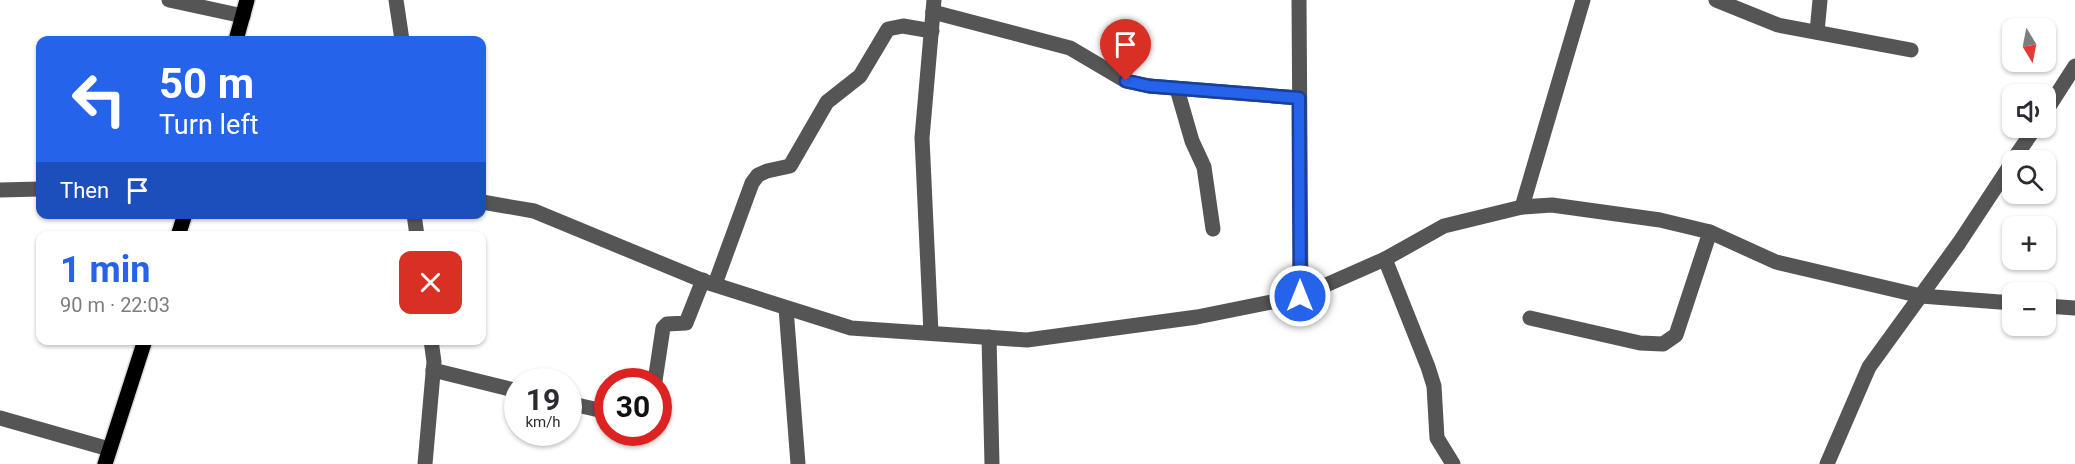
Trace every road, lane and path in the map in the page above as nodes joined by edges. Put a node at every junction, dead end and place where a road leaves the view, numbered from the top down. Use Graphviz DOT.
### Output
graph roads {
  1 [pos="169,0"];
  2 [pos="247,0"];
  3 [pos="396,0"];
  4 [pos="1299,0"];
  5 [pos="1583,0"];
  6 [pos="1716,0"];
  7 [pos="1820,0"];
  8 [pos="934,6"];
  9 [pos="243,16"];
  10 [pos="932,32"];
  11 [pos="1817,32"];
  12 [pos="237,36"];
  13 [pos="401,36"];
  14 [pos="1911,50"];
  15 [pos="2075,66"];
  16 [pos="1177,89"];
  17 [pos="2056,95"];
  18 [pos="1299,98"];
  19 [pos="2002,177"];
  20 [pos="36,189"];
  21 [pos="0,190"];
  22 [pos="486,203"];
  23 [pos="1522,207"];
  24 [pos="1213,229"];
  25 [pos="1710,231"];
  26 [pos="1385,259"];
  27 [pos="709,282"];
  28 [pos="1300,296"];
  29 [pos="1921,296"];
  30 [pos="2002,302"];
  31 [pos="2056,307"];
  32 [pos="786,308"];
  33 [pos="2075,308"];
  34 [pos="1530,318"];
  35 [pos="931,333"];
  36 [pos="989,337"];
  37 [pos="143,345"];
  38 [pos="431,345"];
  39 [pos="657,368"];
  40 [pos="433,370"];
  41 [pos="504,388"];
  42 [pos="0,418"];
  43 [pos="107,457"];
  44 [pos="425,464"];
  45 [pos="798,464"];
  46 [pos="992,464"];
  47 [pos="1453,464"];
  48 [pos="1827,464"];
  1 -- 9 [label="street"];
  2 -- 9 [label="main road"];
  3 -- 13 [label="street"];
  4 -- 18 [label="street"];
  5 -- 23 [label="street"];
  6 -- 11 [label="street"];
  7 -- 11 [label="street"];
  8 -- 10 [label="street"];
  8 -- 16 [label="street"];
  9 -- 12 [label="main road"];
  10 -- 27 [label="street"];
  10 -- 35 [label="street"];
  11 -- 14 [label="street"];
  15 -- 17 [label="street"];
  16 -- 18 [label="street"];
  16 -- 24 [label="street"];
  18 -- 28 [label="street"];
  19 -- 29 [label="street"];
  20 -- 21 [label="street"];
  22 -- 27 [label="street"];
  23 -- 25 [label="street"];
  23 -- 26 [label="street"];
  25 -- 29 [label="street"];
  25 -- 34 [label="street"];
  26 -- 28 [label="street"];
  26 -- 47 [label="street"];
  27 -- 32 [label="street"];
  27 -- 39 [label="street"];
  28 -- 36 [label="street"];
  29 -- 30 [label="street"];
  29 -- 48 [label="street"];
  31 -- 33 [label="street"];
  32 -- 35 [label="street"];
  32 -- 45 [label="street"];
  35 -- 36 [label="street"];
  36 -- 46 [label="street"];
  37 -- 43 [label="main road"];
  38 -- 40 [label="street"];
  40 -- 41 [label="street"];
  40 -- 44 [label="street"];
  42 -- 43 [label="street"];
}
